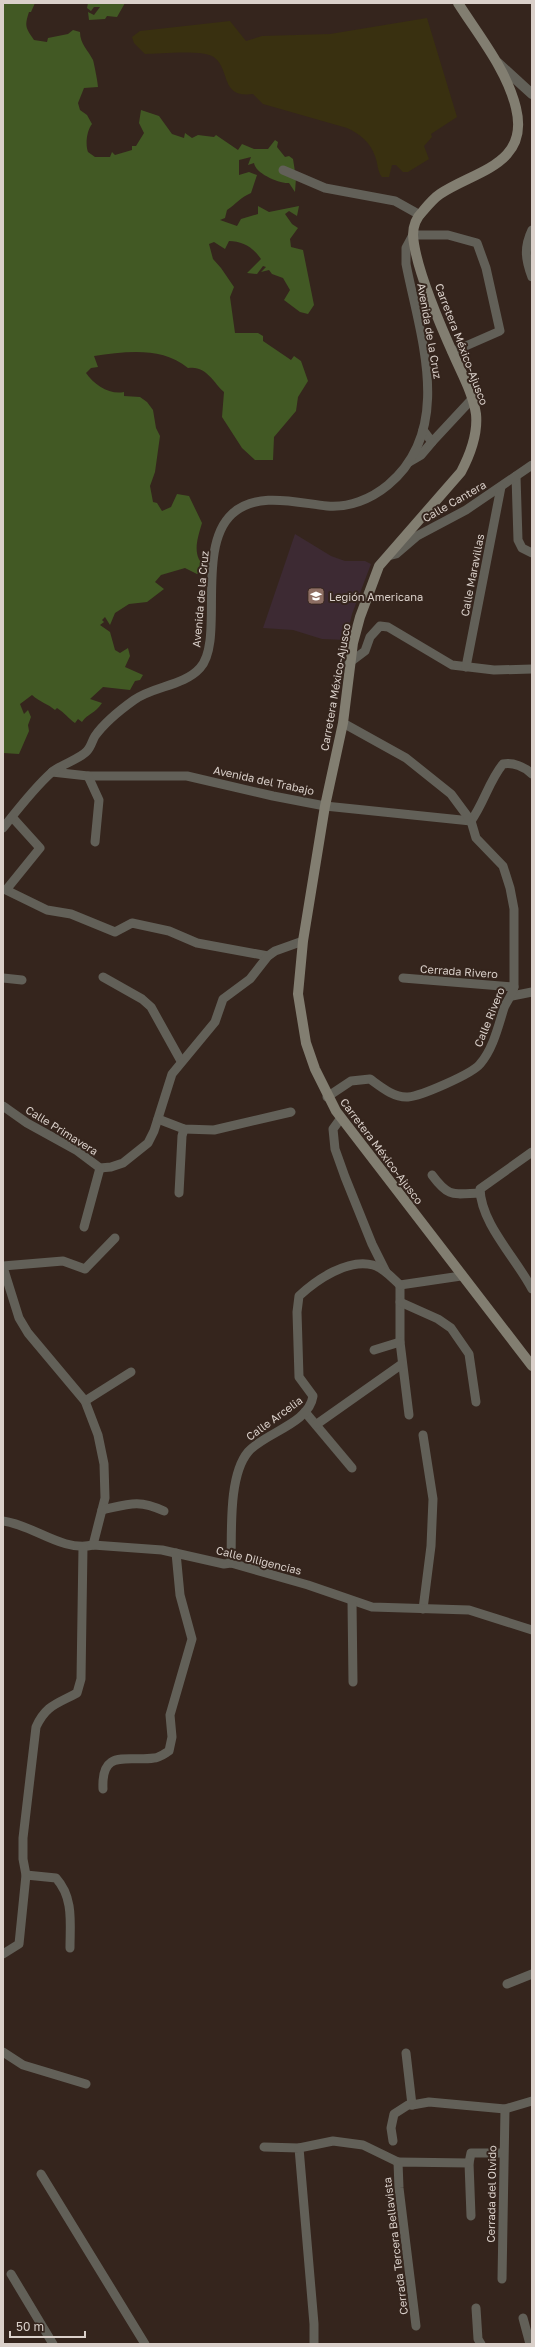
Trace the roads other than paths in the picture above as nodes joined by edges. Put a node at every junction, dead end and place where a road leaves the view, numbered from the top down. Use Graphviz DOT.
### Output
graph roads {
  1 [pos="458,3"];
  2 [pos="494,60"];
  3 [pos="532,94"];
  4 [pos="283,170"];
  5 [pos="420,214"];
  6 [pos="532,230"];
  7 [pos="413,235"];
  8 [pos="532,277"];
  9 [pos="452,352"];
  10 [pos="472,399"];
  11 [pos="423,430"];
  12 [pos="432,442"];
  13 [pos="409,462"];
  14 [pos="532,465"];
  15 [pos="516,476"];
  16 [pos="501,487"];
  17 [pos="531,553"];
  18 [pos="388,556"];
  19 [pos="349,663"];
  20 [pos="466,667"];
  21 [pos="532,669"];
  22 [pos="342,722"];
  23 [pos="52,772"];
  24 [pos="532,774"];
  25 [pos="88,776"];
  26 [pos="325,806"];
  27 [pos="12,817"];
  28 [pos="471,821"];
  29 [pos="3,828"];
  30 [pos="95,842"];
  31 [pos="303,941"];
  32 [pos="268,956"];
  33 [pos="103,977"];
  34 [pos="3,978"];
  35 [pos="403,978"];
  36 [pos="22,980"];
  37 [pos="513,991"];
  38 [pos="532,992"];
  39 [pos="181,1061"];
  40 [pos="328,1096"];
  41 [pos="3,1106"];
  42 [pos="291,1112"];
  43 [pos="341,1118"];
  44 [pos="158,1120"];
  45 [pos="184,1129"];
  46 [pos="532,1152"];
  47 [pos="100,1168"];
  48 [pos="432,1175"];
  49 [pos="480,1193"];
  50 [pos="179,1194"];
  51 [pos="84,1227"];
  52 [pos="115,1238"];
  53 [pos="3,1266"];
  54 [pos="386,1272"];
  55 [pos="461,1276"];
  56 [pos="400,1285"];
  57 [pos="532,1288"];
  58 [pos="400,1302"];
  59 [pos="400,1342"];
  60 [pos="374,1350"];
  61 [pos="402,1364"];
  62 [pos="532,1366"];
  63 [pos="131,1372"];
  64 [pos="85,1401"];
  65 [pos="476,1402"];
  66 [pos="305,1412"];
  67 [pos="409,1415"];
  68 [pos="317,1424"];
  69 [pos="423,1435"];
  70 [pos="352,1468"];
  71 [pos="102,1510"];
  72 [pos="164,1511"];
  73 [pos="3,1521"];
  74 [pos="93,1544"];
  75 [pos="83,1547"];
  76 [pos="176,1553"];
  77 [pos="231,1563"];
  78 [pos="352,1601"];
  79 [pos="423,1609"];
  80 [pos="532,1630"];
  81 [pos="353,1682"];
  82 [pos="103,1789"];
  83 [pos="26,1875"];
  84 [pos="70,1948"];
  85 [pos="3,1954"];
  86 [pos="532,1974"];
  87 [pos="507,1984"];
  88 [pos="3,2052"];
  89 [pos="406,2053"];
  90 [pos="86,2084"];
  91 [pos="532,2101"];
  92 [pos="412,2104"];
  93 [pos="505,2109"];
  94 [pos="393,2141"];
  95 [pos="264,2147"];
  96 [pos="299,2148"];
  97 [pos="504,2153"];
  98 [pos="398,2162"];
  99 [pos="469,2163"];
  100 [pos="41,2174"];
  101 [pos="471,2216"];
  102 [pos="11,2274"];
  103 [pos="502,2279"];
  104 [pos="476,2308"];
  105 [pos="523,2318"];
  106 [pos="416,2326"];
  107 [pos="53,2344"];
  108 [pos="145,2344"];
  109 [pos="314,2344"];
  110 [pos="482,2344"];
  111 [pos="530,2344"];
  1 -- 2 [label="main road, Carretera México-Ajusco"];
  2 -- 3 [label="street"];
  2 -- 5 [label="main road, Carretera México-Ajusco"];
  4 -- 5 [label="street"];
  5 -- 7 [label="main road, Carretera México-Ajusco"];
  6 -- 8 [label="street"];
  7 -- 9 [label="main road, Carretera México-Ajusco"];
  7 -- 9 [label="street"];
  7 -- 11 [label="street, Avenida de la Cruz"];
  9 -- 10 [label="main road, Carretera México-Ajusco"];
  10 -- 12 [label="street"];
  10 -- 18 [label="main road, Carretera México-Ajusco"];
  11 -- 12 [label="street"];
  11 -- 13 [label="street, Avenida de la Cruz"];
  12 -- 13 [label="street"];
  13 -- 23 [label="street, Avenida de la Cruz"];
  14 -- 15 [label="street, Calle Cantera"];
  15 -- 16 [label="street, Calle Cantera"];
  15 -- 17 [label="street"];
  16 -- 18 [label="street, Calle Cantera"];
  16 -- 20 [label="street, Calle Maravillas"];
  18 -- 19 [label="main road, Carretera México-Ajusco"];
  19 -- 20 [label="street"];
  19 -- 22 [label="main road, Carretera México-Ajusco"];
  20 -- 21 [label="street"];
  22 -- 26 [label="main road, Carretera México-Ajusco"];
  22 -- 28 [label="street, Calle Rivero"];
  23 -- 25 [label="street, Avenida del Trabajo"];
  23 -- 27 [label="street, Avenida de la Cruz"];
  24 -- 28 [label="street"];
  25 -- 26 [label="street, Avenida del Trabajo"];
  25 -- 30 [label="street"];
  26 -- 28 [label="street, Avenida del Trabajo"];
  26 -- 31 [label="main road, Carretera México-Ajusco"];
  27 -- 29 [label="street, Avenida de la Cruz"];
  27 -- 32 [label="street"];
  28 -- 37 [label="street, Calle Rivero"];
  31 -- 32 [label="street, Calle Primavera"];
  31 -- 40 [label="main road, Carretera México-Ajusco"];
  32 -- 39 [label="street, Calle Primavera"];
  33 -- 39 [label="street"];
  34 -- 36 [label="street"];
  35 -- 37 [label="street, Cerrada Rivero"];
  37 -- 38 [label="street, Cerrada Rivero"];
  37 -- 40 [label="street, Calle Rivero"];
  39 -- 44 [label="street, Calle Primavera"];
  40 -- 43 [label="main road, Carretera México-Ajusco"];
  41 -- 47 [label="street, Calle Primavera"];
  42 -- 45 [label="street"];
  43 -- 54 [label="street, Calle Arcelia"];
  43 -- 55 [label="main road, Carretera México-Ajusco"];
  44 -- 45 [label="street"];
  44 -- 47 [label="street, Calle Primavera"];
  45 -- 50 [label="street"];
  46 -- 49 [label="street"];
  47 -- 51 [label="street"];
  48 -- 49 [label="street"];
  49 -- 57 [label="street"];
  52 -- 53 [label="street"];
  53 -- 64 [label="street"];
  54 -- 56 [label="street, Calle Arcelia"];
  54 -- 66 [label="street, Calle Arcelia"];
  55 -- 56 [label="street"];
  55 -- 62 [label="main road, Carretera México-Ajusco"];
  56 -- 58 [label="street"];
  58 -- 59 [label="street"];
  58 -- 65 [label="street"];
  59 -- 60 [label="street"];
  59 -- 61 [label="street"];
  61 -- 67 [label="street"];
  61 -- 68 [label="street"];
  63 -- 64 [label="street"];
  64 -- 71 [label="street"];
  66 -- 68 [label="street"];
  66 -- 77 [label="street, Calle Arcelia"];
  68 -- 70 [label="street"];
  69 -- 79 [label="street"];
  71 -- 72 [label="street"];
  71 -- 74 [label="street"];
  73 -- 75 [label="street, Calle Diligencias"];
  74 -- 75 [label="street, Calle Diligencias"];
  74 -- 76 [label="street, Calle Diligencias"];
  75 -- 83 [label="street"];
  76 -- 77 [label="street, Calle Diligencias"];
  76 -- 82 [label="street"];
  77 -- 78 [label="street, Calle Diligencias"];
  78 -- 79 [label="street, Calle Diligencias"];
  78 -- 81 [label="street"];
  79 -- 80 [label="street, Calle Diligencias"];
  83 -- 84 [label="street"];
  83 -- 85 [label="street"];
  86 -- 87 [label="street"];
  88 -- 90 [label="street"];
  89 -- 92 [label="street"];
  91 -- 93 [label="street"];
  92 -- 93 [label="street"];
  92 -- 94 [label="street"];
  93 -- 97 [label="street, Cerrada del Olvido"];
  95 -- 96 [label="street"];
  96 -- 98 [label="street"];
  96 -- 109 [label="street"];
  97 -- 99 [label="street"];
  97 -- 103 [label="street, Cerrada del Olvido"];
  98 -- 99 [label="street, Cerrada Tercera Bellavista"];
  98 -- 106 [label="street, Cerrada Tercera Bellavista"];
  99 -- 101 [label="street"];
  100 -- 108 [label="street"];
  102 -- 107 [label="street"];
  104 -- 110 [label="street"];
  105 -- 111 [label="street"];
}
